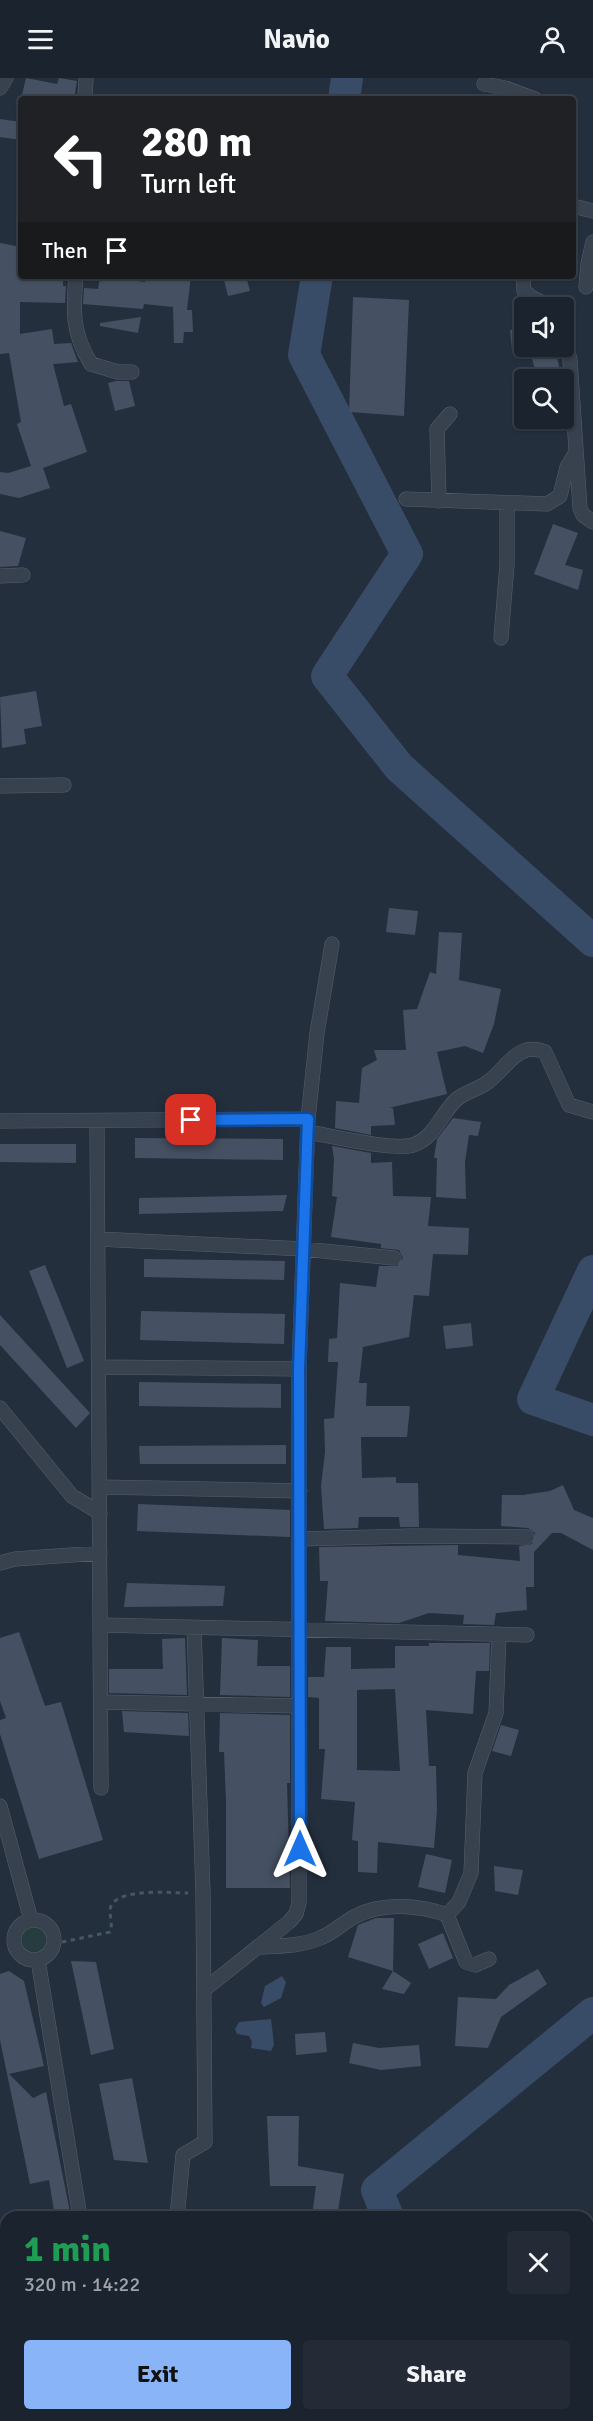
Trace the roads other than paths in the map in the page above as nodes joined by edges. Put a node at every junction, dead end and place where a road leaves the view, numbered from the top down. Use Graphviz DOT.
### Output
graph roads {
  1 [pos="6,78"];
  2 [pos="86,78"];
  3 [pos="484,84"];
  4 [pos="0,88"];
  5 [pos="85,96"];
  6 [pos="528,96"];
  7 [pos="576,207"];
  8 [pos="593,211"];
  9 [pos="593,242"];
  10 [pos="76,279"];
  11 [pos="523,279"];
  12 [pos="586,287"];
  13 [pos="531,297"];
  14 [pos="569,357"];
  15 [pos="132,372"];
  16 [pos="450,414"];
  17 [pos="576,452"];
  18 [pos="406,498"];
  19 [pos="439,501"];
  20 [pos="507,504"];
  21 [pos="593,522"];
  22 [pos="23,575"];
  23 [pos="0,576"];
  24 [pos="501,638"];
  25 [pos="64,785"];
  26 [pos="0,786"];
  27 [pos="332,944"];
  28 [pos="593,1112"];
  29 [pos="0,1121"];
  30 [pos="97,1122"];
  31 [pos="308,1126"];
  32 [pos="98,1239"];
  33 [pos="303,1249"];
  34 [pos="393,1258"];
  35 [pos="99,1368"];
  36 [pos="299,1369"];
  37 [pos="0,1408"];
  38 [pos="100,1486"];
  39 [pos="300,1491"];
  40 [pos="100,1513"];
  41 [pos="526,1537"];
  42 [pos="299,1539"];
  43 [pos="100,1553"];
  44 [pos="0,1563"];
  45 [pos="100,1625"];
  46 [pos="194,1628"];
  47 [pos="299,1630"];
  48 [pos="498,1634"];
  49 [pos="527,1635"];
  50 [pos="101,1702"];
  51 [pos="196,1705"];
  52 [pos="299,1706"];
  53 [pos="101,1788"];
  54 [pos="0,1806"];
  55 [pos="447,1915"];
  56 [pos="31,1920"];
  57 [pos="14,1944"];
  58 [pos="260,1947"];
  59 [pos="0,1948"];
  60 [pos="489,1959"];
  61 [pos="38,1960"];
  62 [pos="204,1990"];
  63 [pos="79,2211"];
  64 [pos="178,2211"];
  1 -- 4 [label="street"];
  2 -- 5 [label="street"];
  3 -- 6 [label="street"];
  7 -- 8 [label="street"];
  9 -- 12 [label="street"];
  10 -- 15 [label="street"];
  11 -- 13 [label="street"];
  14 -- 17 [label="street"];
  16 -- 19 [label="street"];
  17 -- 20 [label="street"];
  17 -- 21 [label="street"];
  18 -- 19 [label="street"];
  19 -- 20 [label="street"];
  20 -- 24 [label="street"];
  22 -- 23 [label="street"];
  25 -- 26 [label="street"];
  27 -- 31 [label="street"];
  28 -- 31 [label="street"];
  29 -- 30 [label="street"];
  30 -- 31 [label="street"];
  30 -- 32 [label="street"];
  31 -- 33 [label="street"];
  32 -- 33 [label="street"];
  32 -- 35 [label="street"];
  33 -- 34 [label="street"];
  33 -- 36 [label="street"];
  35 -- 36 [label="street"];
  35 -- 38 [label="street"];
  36 -- 39 [label="street"];
  37 -- 40 [label="street"];
  38 -- 39 [label="street"];
  38 -- 40 [label="street"];
  39 -- 42 [label="street"];
  40 -- 43 [label="street"];
  41 -- 42 [label="street"];
  42 -- 47 [label="street"];
  43 -- 44 [label="street"];
  43 -- 45 [label="street"];
  45 -- 46 [label="street"];
  45 -- 50 [label="street"];
  46 -- 47 [label="street"];
  46 -- 51 [label="street"];
  47 -- 48 [label="street"];
  47 -- 52 [label="street"];
  48 -- 49 [label="street"];
  48 -- 55 [label="street"];
  50 -- 51 [label="street"];
  50 -- 53 [label="street"];
  51 -- 52 [label="street"];
  51 -- 62 [label="street"];
  52 -- 58 [label="street"];
  54 -- 56 [label="street"];
  55 -- 58 [label="street"];
  55 -- 60 [label="street"];
  56 -- 57 [label="street"];
  56 -- 61 [label="street"];
  57 -- 59 [label="street"];
  57 -- 61 [label="street"];
  58 -- 62 [label="street"];
  61 -- 63 [label="street"];
  62 -- 64 [label="street"];
}
